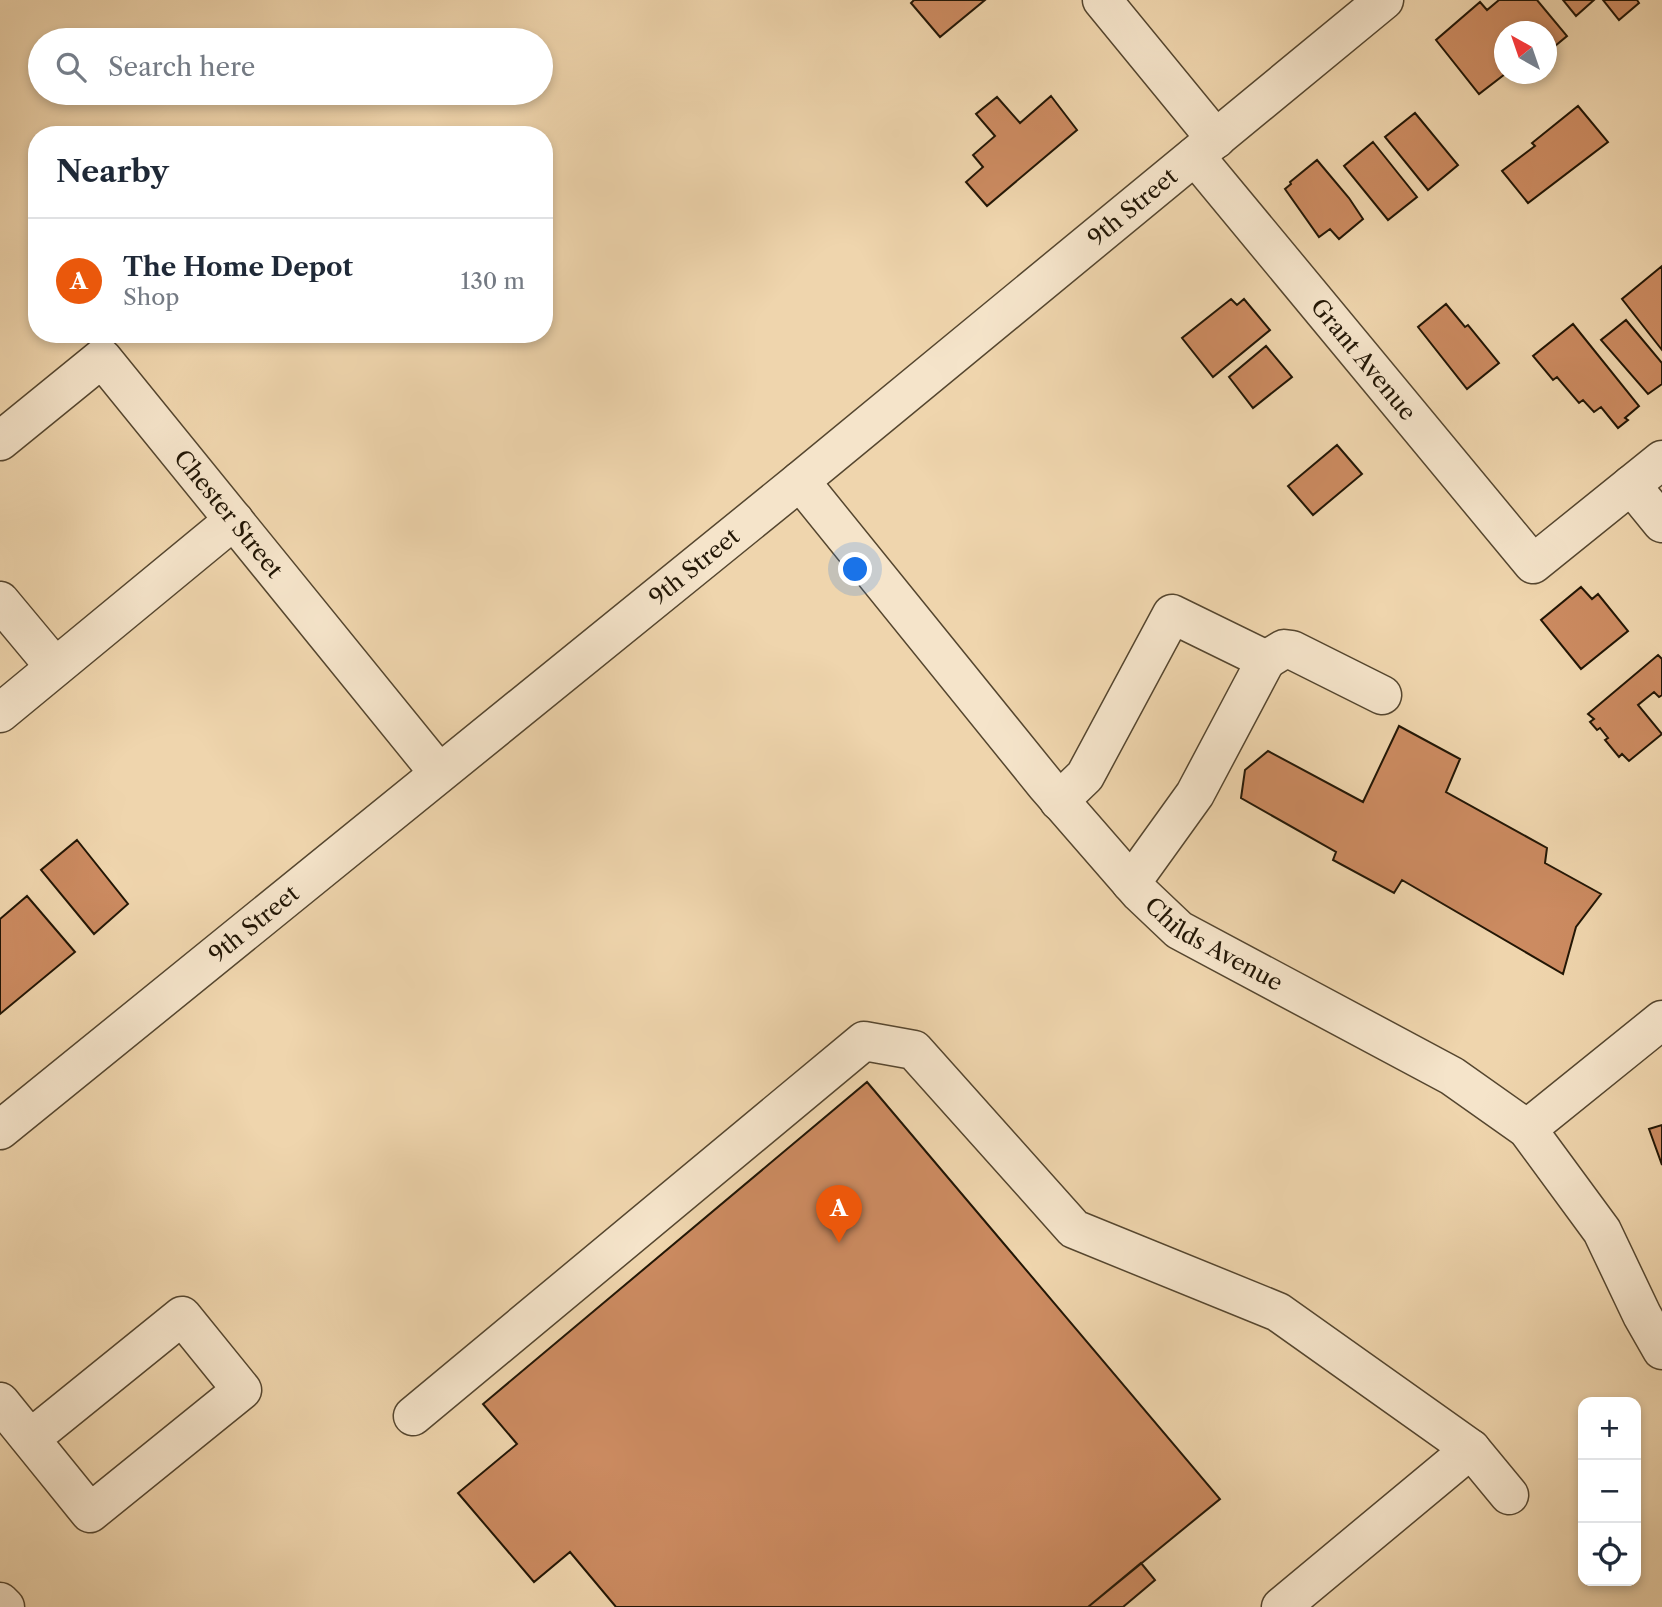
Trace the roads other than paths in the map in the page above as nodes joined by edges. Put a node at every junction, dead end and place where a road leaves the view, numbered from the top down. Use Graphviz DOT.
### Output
graph roads {
  1 [pos="1102,0"];
  2 [pos="1384,0"];
  3 [pos="1205,147"];
  4 [pos="0,441"];
  5 [pos="1662,460"];
  6 [pos="800,481"];
  7 [pos="1631,485"];
  8 [pos="234,520"];
  9 [pos="1662,523"];
  10 [pos="0,601"];
  11 [pos="1266,660"];
  12 [pos="55,667"];
  13 [pos="1382,695"];
  14 [pos="0,713"];
  15 [pos="439,773"];
  16 [pos="1059,801"];
  17 [pos="1131,883"];
  18 [pos="1662,1020"];
  19 [pos="1527,1129"];
  20 [pos="0,1130"];
  21 [pos="1652,1310"];
  22 [pos="1662,1350"];
  23 [pos="0,1402"];
  24 [pos="413,1416"];
  25 [pos="30,1439"];
  26 [pos="1471,1449"];
  27 [pos="1509,1495"];
  28 [pos="0,1602"];
  29 [pos="5,1607"];
  30 [pos="1280,1607"];
  1 -- 3 [label="street, Grant Avenue"];
  2 -- 3 [label="street, 9th Street"];
  3 -- 6 [label="street, 9th Street"];
  3 -- 7 [label="street, Grant Avenue"];
  4 -- 8 [label="street, Chester Street"];
  5 -- 7 [label="street"];
  6 -- 15 [label="street, 9th Street"];
  6 -- 16 [label="street, Childs Avenue"];
  7 -- 9 [label="street"];
  8 -- 12 [label="street"];
  8 -- 15 [label="street, Chester Street"];
  10 -- 12 [label="street"];
  11 -- 13 [label="street"];
  11 -- 16 [label="street"];
  11 -- 17 [label="street"];
  12 -- 14 [label="street"];
  15 -- 20 [label="street, 9th Street"];
  16 -- 17 [label="street, Childs Avenue"];
  17 -- 19 [label="street, Childs Avenue"];
  18 -- 19 [label="street"];
  19 -- 21 [label="street, Childs Avenue"];
  21 -- 22 [label="street, Childs Avenue"];
  23 -- 25 [label="street"];
  24 -- 26 [label="street"];
  25 -- 25 [label="street"];
  26 -- 27 [label="street"];
  26 -- 30 [label="street"];
  28 -- 29 [label="street"];
}
